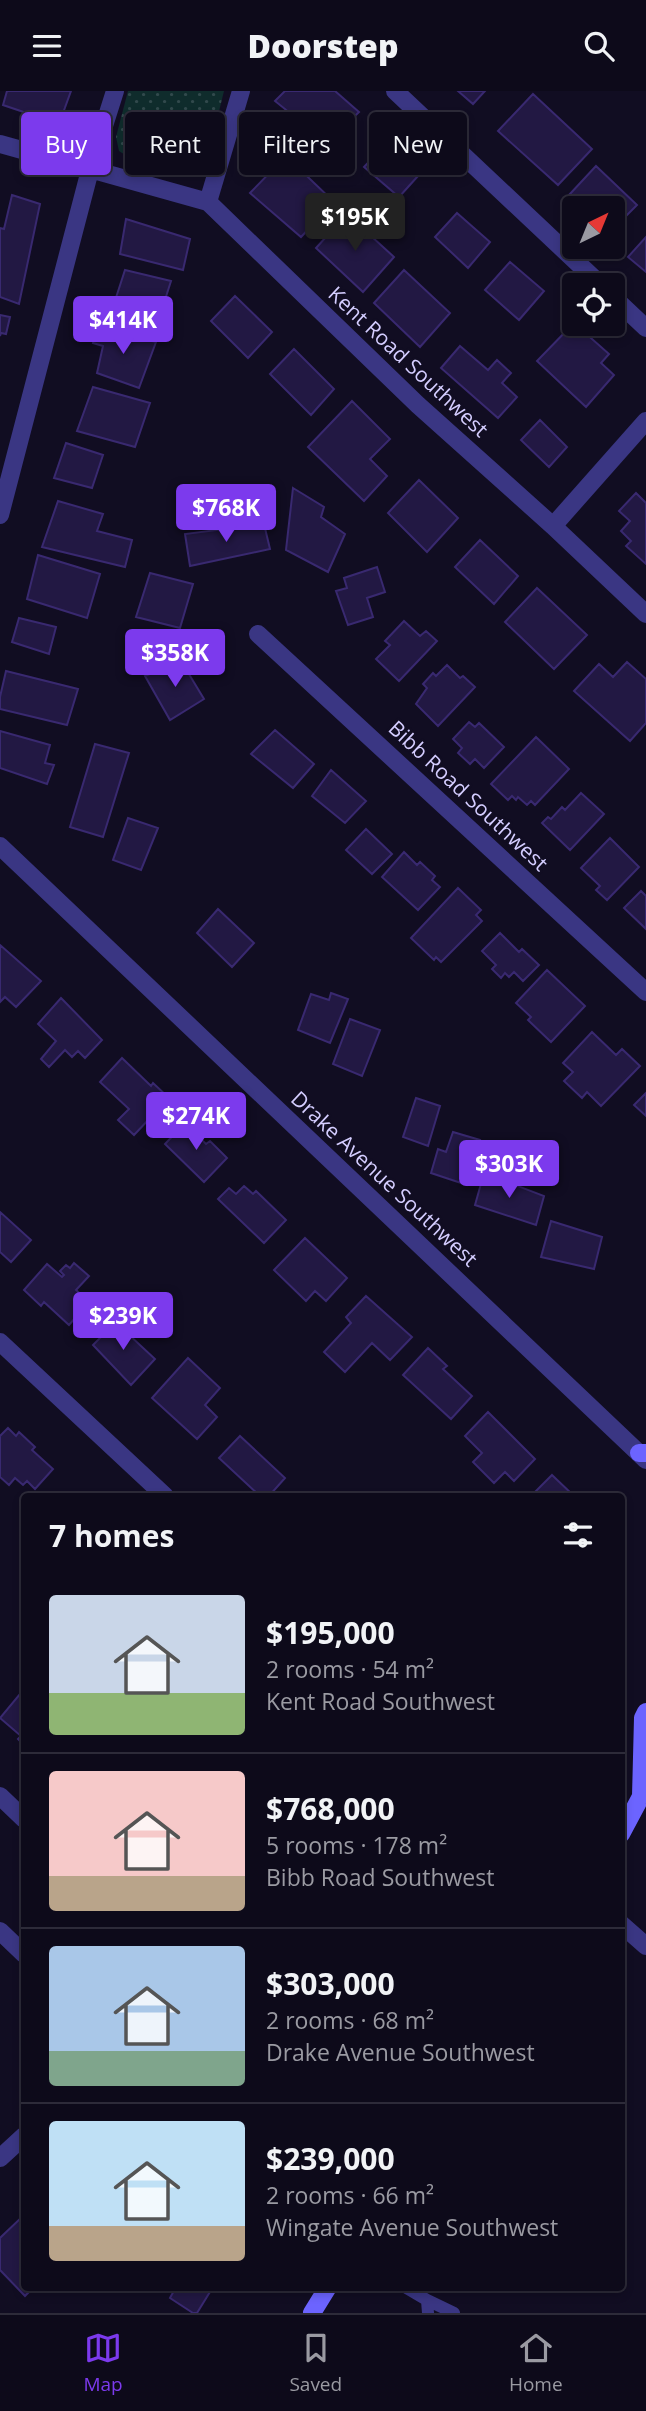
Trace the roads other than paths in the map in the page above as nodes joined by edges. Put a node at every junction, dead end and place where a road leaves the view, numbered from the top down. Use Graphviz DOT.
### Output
graph roads {
  1 [pos="115,91"];
  2 [pos="241,91"];
  3 [pos="395,91"];
  4 [pos="108,112"];
  5 [pos="0,144"];
  6 [pos="21,150"];
  7 [pos="89,175"];
  8 [pos="108,175"];
  9 [pos="208,202"];
  10 [pos="588,273"];
  11 [pos="625,308"];
  12 [pos="646,328"];
  13 [pos="646,421"];
  14 [pos="0,515"];
  15 [pos="553,526"];
  16 [pos="646,614"];
  17 [pos="258,634"];
  18 [pos="0,846"];
  19 [pos="646,992"];
  20 [pos="0,1342"];
  21 [pos="644,1455"];
  22 [pos="162,1493"];
  23 [pos="646,1712"];
  24 [pos="643,1792"];
  25 [pos="0,1796"];
  26 [pos="21,1816"];
  27 [pos="625,1826"];
  28 [pos="625,1928"];
  29 [pos="0,1931"];
  30 [pos="646,1947"];
  31 [pos="21,1951"];
  32 [pos="21,2139"];
  33 [pos="0,2158"];
  34 [pos="326,2291"];
  35 [pos="410,2291"];
  36 [pos="428,2306"];
  37 [pos="312,2313"];
  38 [pos="454,2313"];
  1 -- 4 [label="street"];
  2 -- 9 [label="street"];
  3 -- 10 [label="street"];
  5 -- 6 [label="street, Kent Road Southwest"];
  7 -- 14 [label="street"];
  8 -- 9 [label="street, Kent Road Southwest"];
  9 -- 15 [label="street, Kent Road Southwest"];
  11 -- 12 [label="street"];
  13 -- 15 [label="street"];
  15 -- 16 [label="street, Kent Road Southwest"];
  17 -- 19 [label="street, Bibb Road Southwest"];
  18 -- 21 [label="street, Drake Avenue Southwest"];
  20 -- 22 [label="street"];
  23 -- 24 [label="main road"];
  24 -- 27 [label="main road"];
  25 -- 26 [label="street"];
  28 -- 30 [label="street"];
  29 -- 31 [label="street"];
  32 -- 33 [label="street"];
  34 -- 37 [label="main road"];
  35 -- 36 [label="lane"];
  36 -- 38 [label="lane"];
}
